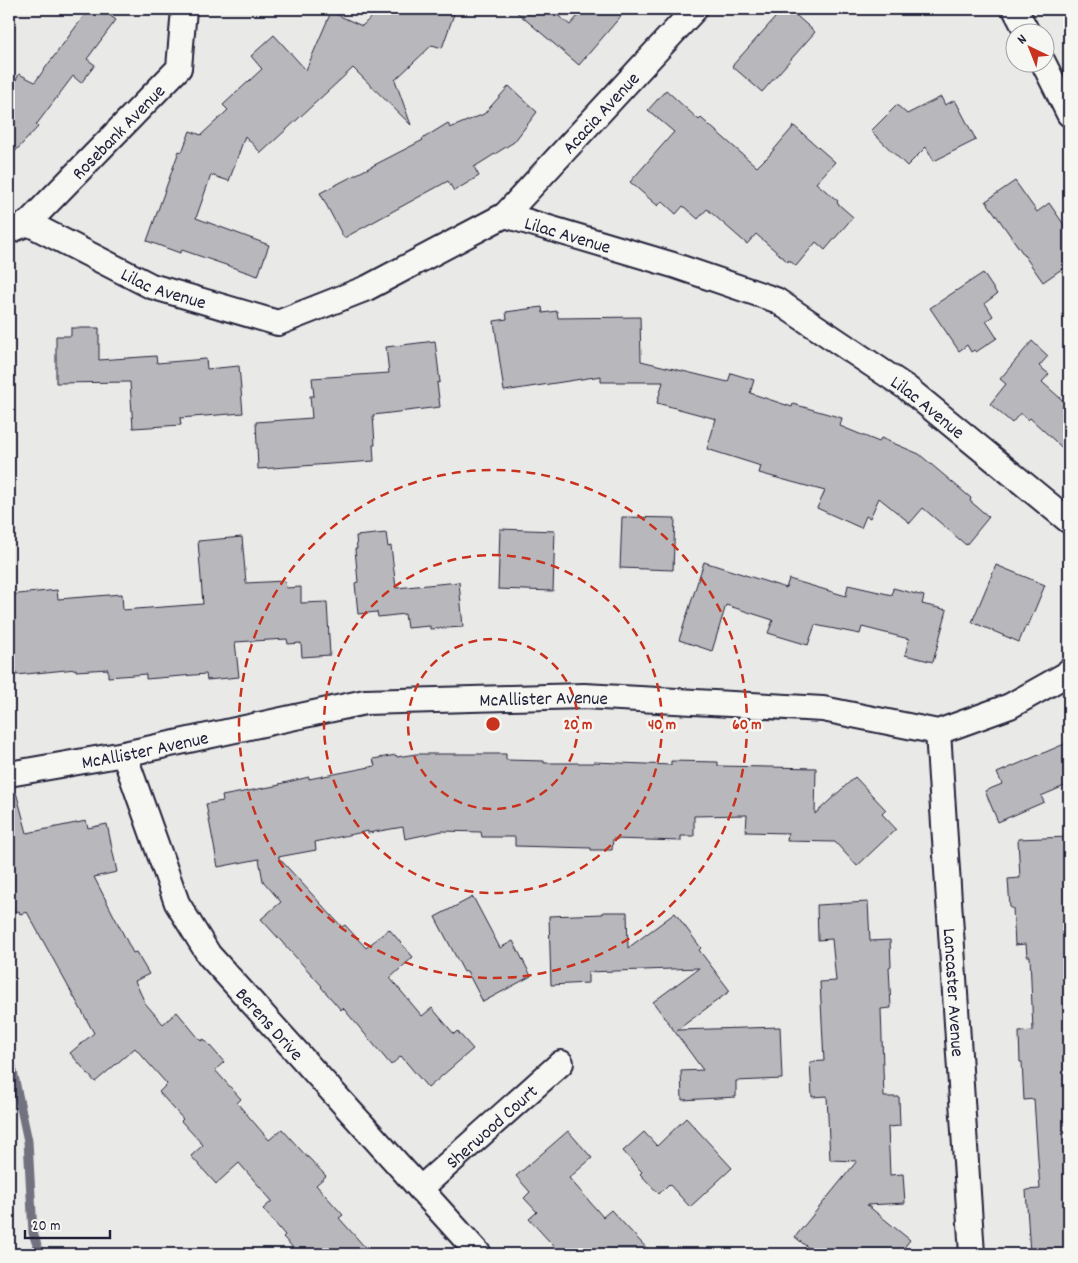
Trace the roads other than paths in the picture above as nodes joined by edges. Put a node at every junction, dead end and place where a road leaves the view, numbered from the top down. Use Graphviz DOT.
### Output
graph roads {
  1 [pos="184,9"];
  2 [pos="696,9"];
  3 [pos="1015,9"];
  4 [pos="1022,22"];
  5 [pos="1048,72"];
  6 [pos="1069,114"];
  7 [pos="505,215"];
  8 [pos="19,227"];
  9 [pos="1069,521"];
  10 [pos="1069,671"];
  11 [pos="938,732"];
  12 [pos="124,754"];
  13 [pos="9,774"];
  14 [pos="561,1063"];
  15 [pos="420,1188"];
  16 [pos="479,1254"];
  17 [pos="972,1254"];
  1 -- 8 [label="street, Rosebank Avenue"];
  2 -- 7 [label="street, Acacia Avenue"];
  3 -- 4 [label="street"];
  5 -- 6 [label="street"];
  7 -- 8 [label="street, Lilac Avenue"];
  7 -- 9 [label="street, Lilac Avenue"];
  10 -- 11 [label="street"];
  11 -- 12 [label="street, McAllister Avenue"];
  11 -- 17 [label="street, Lancaster Avenue"];
  12 -- 13 [label="street, McAllister Avenue"];
  12 -- 15 [label="street, Berens Drive"];
  14 -- 15 [label="street, Sherwood Court"];
  15 -- 16 [label="street, Berens Drive"];
}
